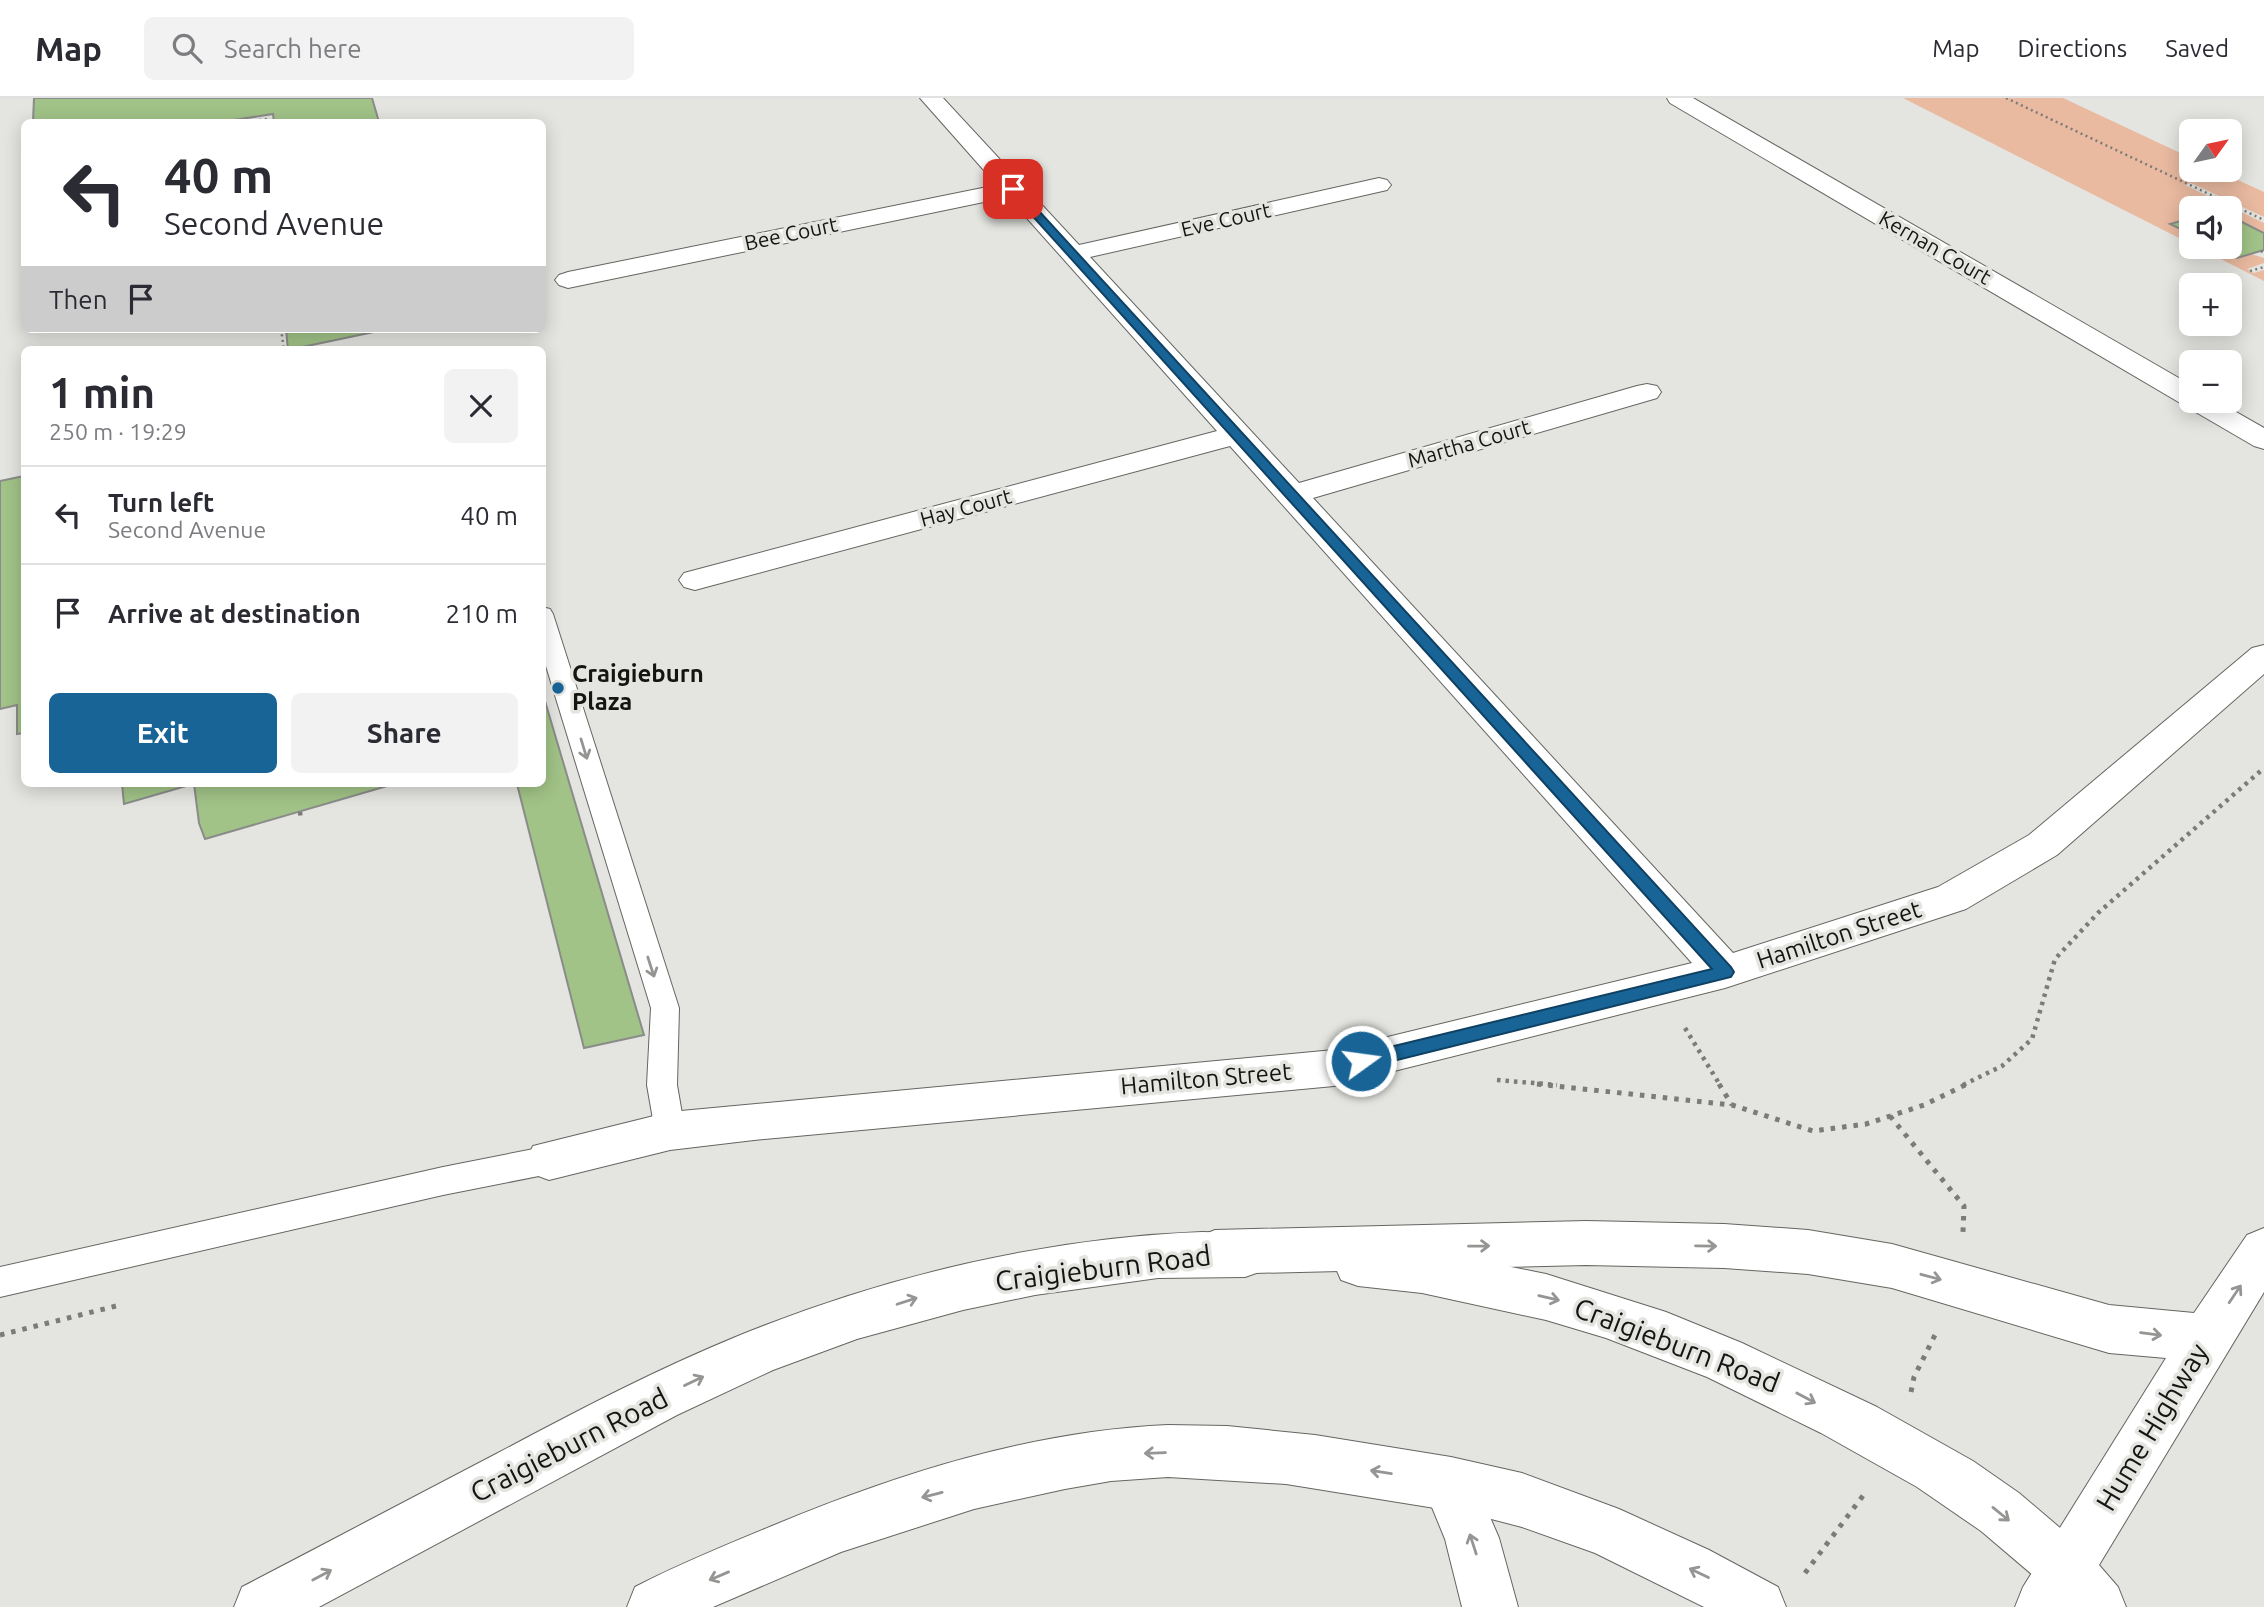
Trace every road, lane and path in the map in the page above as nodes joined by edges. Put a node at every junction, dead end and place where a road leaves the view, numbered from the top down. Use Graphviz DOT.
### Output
graph roads {
  1 [pos="930,98"];
  2 [pos="1678,98"];
  3 [pos="2006,98"];
  4 [pos="1379,186"];
  5 [pos="1013,189"];
  6 [pos="2264,220"];
  7 [pos="1072,254"];
  8 [pos="2264,267"];
  9 [pos="2250,271"];
  10 [pos="568,280"];
  11 [pos="2179,390"];
  12 [pos="1647,392"];
  13 [pos="2218,413"];
  14 [pos="1237,435"];
  15 [pos="2264,440"];
  16 [pos="1292,495"];
  17 [pos="695,580"];
  18 [pos="546,627"];
  19 [pos="2264,656"];
  20 [pos="300,812"];
  21 [pos="301,820"];
  22 [pos="1725,972"];
  23 [pos="1679,1018"];
  24 [pos="1732,1105"];
  25 [pos="1890,1116"];
  26 [pos="670,1131"];
  27 [pos="549,1160"];
  28 [pos="2264,1250"];
  29 [pos="1215,1252"];
  30 [pos="0,1282"];
  31 [pos="1960,1285"];
  32 [pos="2206,1338"];
  33 [pos="1900,1448"];
  34 [pos="1448,1483"];
  35 [pos="1802,1577"];
  36 [pos="2069,1594"];
  37 [pos="262,1607"];
  38 [pos="655,1607"];
  39 [pos="1490,1607"];
  40 [pos="1758,1607"];
  1 -- 5 [label="main road"];
  2 -- 11 [label="main road, Kernan Court"];
  3 -- 6 [label="path"];
  4 -- 7 [label="main road, Eve Court"];
  5 -- 7 [label="main road"];
  5 -- 10 [label="main road, Bee Court"];
  7 -- 14 [label="main road"];
  8 -- 9 [label="path"];
  12 -- 16 [label="main road, Martha Court"];
  13 -- 15 [label="main road"];
  14 -- 16 [label="main road"];
  14 -- 17 [label="main road, Hay Court"];
  16 -- 22 [label="main road"];
  18 -- 26 [label="lane, one-way"];
  19 -- 22 [label="main road, Hamilton Street"];
  20 -- 21 [label="path"];
  22 -- 26 [label="main road, Hamilton Street"];
  23 -- 24 [label="path"];
  25 -- 31 [label="path"];
  26 -- 27 [label="main road, Hamilton Street"];
  27 -- 30 [label="lane"];
  32 -- 28 [label="main road, Hume Highway, one-way"];
  29 -- 31 [label="main road, one-way"];
  29 -- 33 [label="main road, Craigieburn Road, one-way"];
  37 -- 29 [label="main road, Craigieburn Road, one-way"];
  31 -- 32 [label="main road, one-way"];
  31 -- 33 [label="path"];
  32 -- 36 [label="main road, Hume Highway"];
  33 -- 35 [label="path"];
  33 -- 36 [label="main road, Craigieburn Road, one-way"];
  34 -- 38 [label="main road, one-way"];
  39 -- 34 [label="main road, one-way"];
  40 -- 34 [label="main road, one-way"];
}
